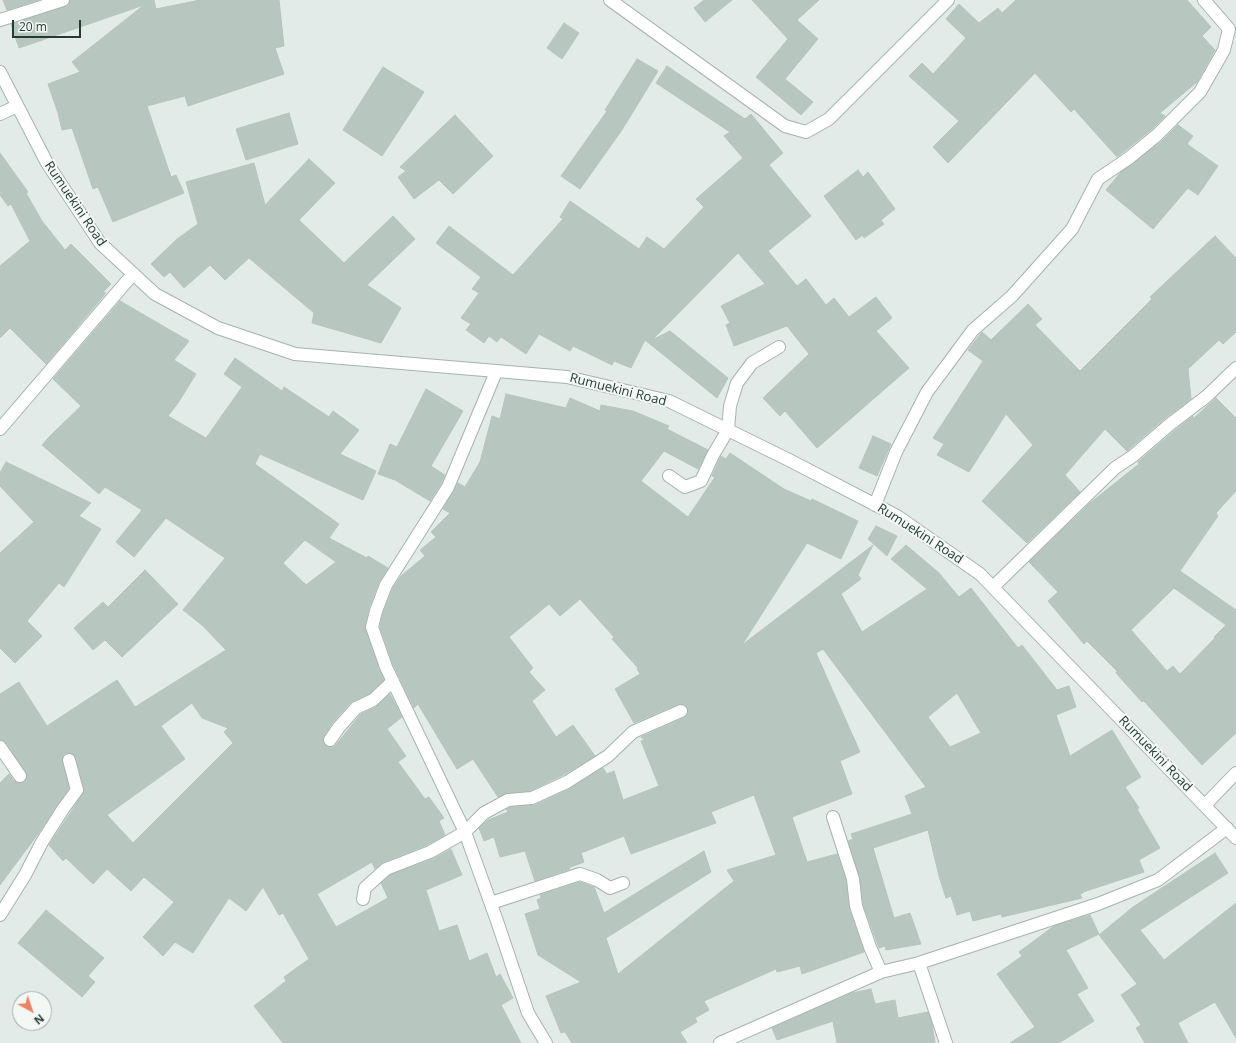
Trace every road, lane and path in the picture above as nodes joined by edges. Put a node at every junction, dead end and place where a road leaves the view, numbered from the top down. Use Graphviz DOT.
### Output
graph roads {
  1 [pos="63,0"];
  2 [pos="610,0"];
  3 [pos="948,0"];
  4 [pos="1204,0"];
  5 [pos="0,20"];
  6 [pos="0,72"];
  7 [pos="17,106"];
  8 [pos="0,114"];
  9 [pos="133,274"];
  10 [pos="779,347"];
  11 [pos="1236,368"];
  12 [pos="496,372"];
  13 [pos="0,429"];
  14 [pos="728,430"];
  15 [pos="669,476"];
  16 [pos="875,505"];
  17 [pos="993,586"];
  18 [pos="393,681"];
  19 [pos="681,711"];
  20 [pos="330,740"];
  21 [pos="0,747"];
  22 [pos="69,760"];
  23 [pos="1236,773"];
  24 [pos="20,776"];
  25 [pos="1205,805"];
  26 [pos="833,817"];
  27 [pos="1227,828"];
  28 [pos="465,832"];
  29 [pos="1236,838"];
  30 [pos="624,882"];
  31 [pos="363,899"];
  32 [pos="491,903"];
  33 [pos="0,914"];
  34 [pos="919,963"];
  35 [pos="881,972"];
  36 [pos="546,1043"];
  37 [pos="720,1043"];
  38 [pos="946,1043"];
  1 -- 5 [label="street"];
  2 -- 3 [label="street"];
  4 -- 16 [label="street"];
  6 -- 7 [label="street, Rumuekini Road"];
  7 -- 8 [label="street"];
  7 -- 9 [label="street, Rumuekini Road"];
  9 -- 12 [label="street, Rumuekini Road"];
  9 -- 13 [label="street"];
  10 -- 14 [label="street"];
  11 -- 17 [label="street"];
  12 -- 14 [label="street, Rumuekini Road"];
  12 -- 18 [label="street"];
  14 -- 15 [label="street"];
  14 -- 16 [label="street, Rumuekini Road"];
  16 -- 17 [label="street, Rumuekini Road"];
  17 -- 25 [label="street, Rumuekini Road"];
  18 -- 20 [label="street"];
  18 -- 28 [label="street"];
  19 -- 28 [label="street"];
  21 -- 24 [label="street"];
  22 -- 33 [label="street"];
  23 -- 25 [label="street"];
  25 -- 27 [label="street, Rumuekini Road"];
  26 -- 35 [label="street"];
  27 -- 29 [label="street, Rumuekini Road"];
  27 -- 34 [label="street"];
  28 -- 31 [label="street"];
  28 -- 32 [label="street"];
  30 -- 32 [label="street"];
  32 -- 36 [label="street"];
  34 -- 35 [label="street"];
  34 -- 38 [label="street"];
  35 -- 37 [label="street"];
}
